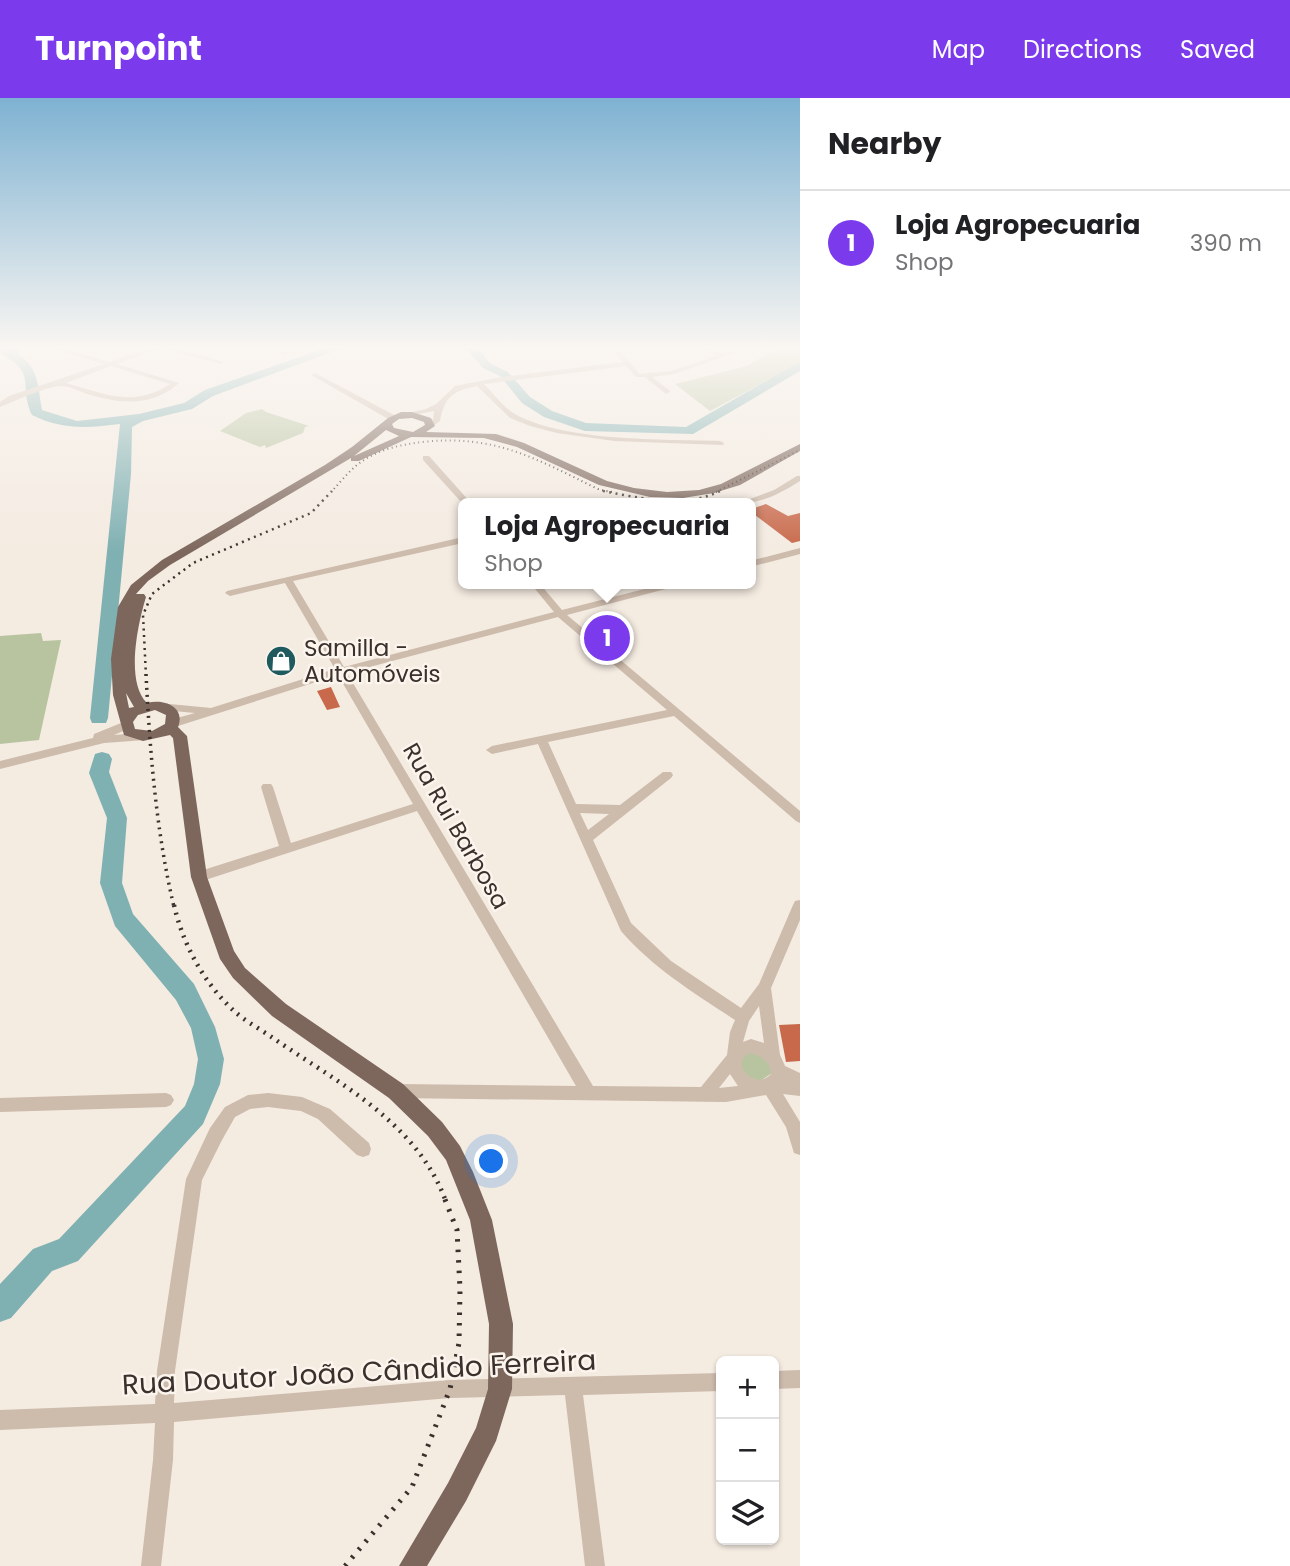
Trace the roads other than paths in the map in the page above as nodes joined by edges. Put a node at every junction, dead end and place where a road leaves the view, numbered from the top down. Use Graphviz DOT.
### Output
graph roads {
  1 [pos="386,415"];
  2 [pos="413,415"];
  3 [pos="437,415"];
  4 [pos="512,415"];
  5 [pos="394,419"];
  6 [pos="430,424"];
  7 [pos="414,434"];
  8 [pos="800,440"];
  9 [pos="720,443"];
  10 [pos="800,447"];
  11 [pos="426,458"];
  12 [pos="800,478"];
  13 [pos="462,498"];
  14 [pos="756,499"];
  15 [pos="458,541"];
  16 [pos="800,551"];
  17 [pos="756,563"];
  18 [pos="287,579"];
  19 [pos="539,589"];
  20 [pos="655,589"];
  21 [pos="230,593"];
  22 [pos="560,614"];
  23 [pos="341,671"];
  24 [pos="144,706"];
  25 [pos="163,706"];
  26 [pos="208,710"];
  27 [pos="677,712"];
  28 [pos="126,723"];
  29 [pos="172,725"];
  30 [pos="145,737"];
  31 [pos="542,741"];
  32 [pos="86,743"];
  33 [pos="180,749"];
  34 [pos="492,750"];
  35 [pos="0,765"];
  36 [pos="667,775"];
  37 [pos="267,787"];
  38 [pos="420,806"];
  39 [pos="574,808"];
  40 [pos="622,810"];
  41 [pos="800,818"];
  42 [pos="587,837"];
  43 [pos="286,848"];
  44 [pos="199,877"];
  45 [pos="800,905"];
  46 [pos="764,988"];
  47 [pos="743,1017"];
  48 [pos="733,1057"];
  49 [pos="776,1064"];
  50 [pos="800,1082"];
  51 [pos="768,1087"];
  52 [pos="800,1088"];
  53 [pos="396,1091"];
  54 [pos="589,1093"];
  55 [pos="704,1095"];
  56 [pos="166,1100"];
  57 [pos="0,1105"];
  58 [pos="800,1147"];
  59 [pos="363,1149"];
  60 [pos="194,1179"];
  61 [pos="800,1379"];
  62 [pos="779,1380"];
  63 [pos="716,1381"];
  64 [pos="573,1387"];
  65 [pos="500,1389"];
  66 [pos="166,1413"];
  67 [pos="0,1420"];
  68 [pos="151,1566"];
  69 [pos="412,1566"];
  70 [pos="595,1566"];
  1 -- 5 [label="street"];
  2 -- 5 [label="street"];
  3 -- 6 [label="street"];
  4 -- 9 [label="street"];
  5 -- 6 [label="main road"];
  5 -- 7 [label="main road"];
  5 -- 28 [label="main road"];
  6 -- 7 [label="main road"];
  6 -- 8 [label="main road"];
  7 -- 10 [label="main road"];
  7 -- 24 [label="main road"];
  11 -- 13 [label="street"];
  12 -- 14 [label="street"];
  15 -- 18 [label="street"];
  16 -- 17 [label="street"];
  18 -- 21 [label="street"];
  18 -- 23 [label="street, Rua Rui Barbosa"];
  19 -- 22 [label="street"];
  20 -- 22 [label="street"];
  22 -- 23 [label="street"];
  22 -- 27 [label="street"];
  23 -- 26 [label="street"];
  23 -- 38 [label="street, Rua Rui Barbosa"];
  24 -- 25 [label="main road"];
  24 -- 28 [label="main road"];
  25 -- 26 [label="street"];
  25 -- 29 [label="main road"];
  26 -- 29 [label="street"];
  27 -- 31 [label="street"];
  27 -- 41 [label="street"];
  28 -- 30 [label="main road"];
  28 -- 32 [label="street"];
  29 -- 30 [label="main road"];
  29 -- 33 [label="main road"];
  30 -- 32 [label="street"];
  30 -- 33 [label="main road"];
  31 -- 34 [label="street"];
  31 -- 39 [label="street"];
  32 -- 35 [label="street"];
  33 -- 44 [label="main road"];
  36 -- 40 [label="street"];
  37 -- 43 [label="street"];
  38 -- 43 [label="street"];
  38 -- 54 [label="street, Rua Rui Barbosa"];
  39 -- 40 [label="street"];
  39 -- 42 [label="street"];
  40 -- 42 [label="street"];
  42 -- 47 [label="street"];
  43 -- 44 [label="street"];
  44 -- 53 [label="main road"];
  45 -- 46 [label="street"];
  46 -- 47 [label="street"];
  46 -- 49 [label="street"];
  47 -- 48 [label="street"];
  48 -- 49 [label="street"];
  48 -- 51 [label="street"];
  48 -- 55 [label="street"];
  49 -- 50 [label="street"];
  49 -- 51 [label="street"];
  51 -- 52 [label="street"];
  51 -- 55 [label="street"];
  51 -- 58 [label="street"];
  53 -- 54 [label="street"];
  53 -- 65 [label="main road"];
  54 -- 55 [label="street"];
  56 -- 57 [label="street"];
  59 -- 60 [label="street"];
  60 -- 66 [label="street"];
  61 -- 62 [label="street"];
  63 -- 64 [label="street, Rua Doutor João Cândido Ferreira"];
  64 -- 65 [label="street, Rua Doutor João Cândido Ferreira"];
  64 -- 70 [label="street"];
  65 -- 66 [label="street, Rua Doutor João Cândido Ferreira"];
  65 -- 69 [label="main road"];
  66 -- 67 [label="street, Rua Doutor João Cândido Ferreira"];
  66 -- 68 [label="street"];
}
